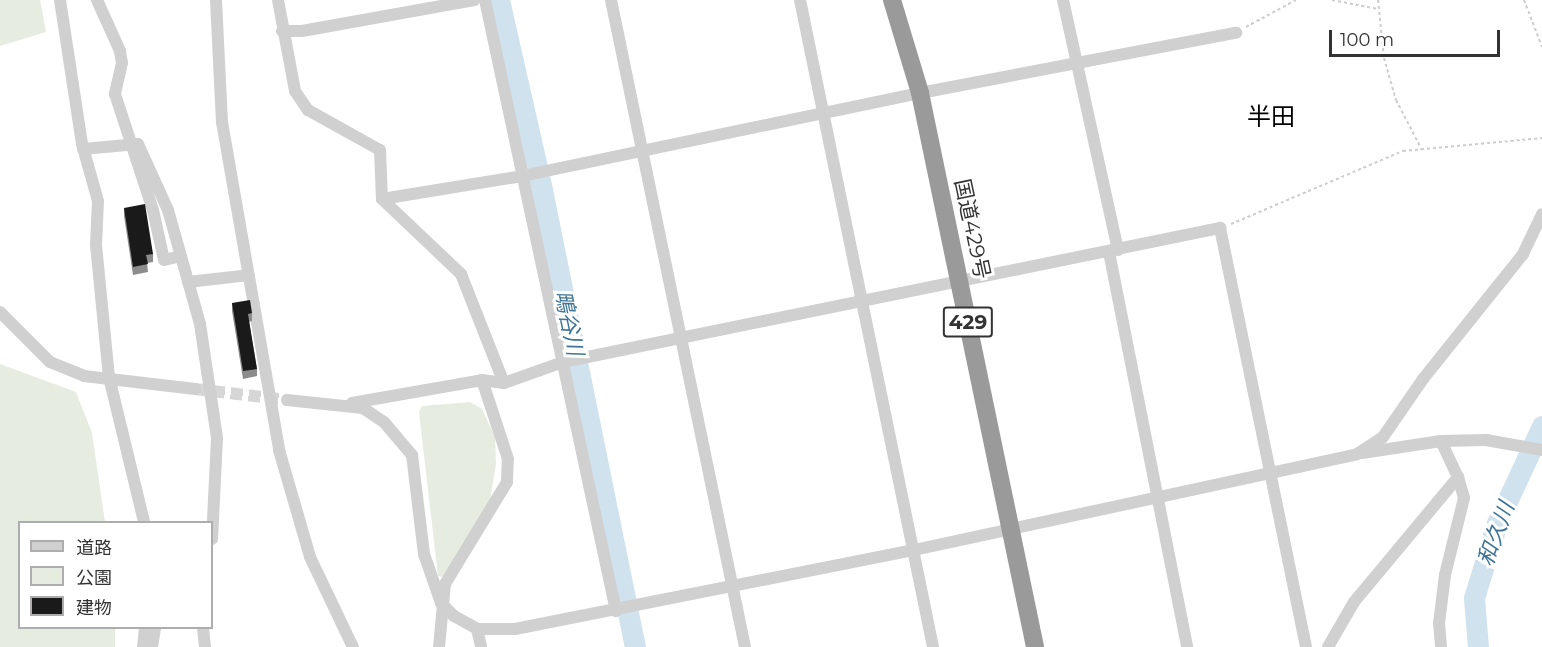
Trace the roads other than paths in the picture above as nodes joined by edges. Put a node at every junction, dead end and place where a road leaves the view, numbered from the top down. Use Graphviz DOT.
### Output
graph roads {
  1 [pos="60,0"];
  2 [pos="97,0"];
  3 [pos="216,0"];
  4 [pos="278,0"];
  5 [pos="474,0"];
  6 [pos="485,0"];
  7 [pos="611,0"];
  8 [pos="800,0"];
  9 [pos="1063,0"];
  10 [pos="893,2"];
  11 [pos="282,31"];
  12 [pos="1236,33"];
  13 [pos="1076,64"];
  14 [pos="920,93"];
  15 [pos="824,113"];
  16 [pos="130,145"];
  17 [pos="83,149"];
  18 [pos="642,151"];
  19 [pos="522,176"];
  20 [pos="382,199"];
  21 [pos="1542,214"];
  22 [pos="1113,251"];
  23 [pos="181,255"];
  24 [pos="249,275"];
  25 [pos="188,282"];
  26 [pos="960,282"];
  27 [pos="861,303"];
  28 [pos="0,312"];
  29 [pos="682,339"];
  30 [pos="563,362"];
  31 [pos="109,377"];
  32 [pos="483,380"];
  33 [pos="504,383"];
  34 [pos="195,389"];
  35 [pos="287,400"];
  36 [pos="338,405"];
  37 [pos="1441,441"];
  38 [pos="1542,450"];
  39 [pos="1357,454"];
  40 [pos="1271,474"];
  41 [pos="1458,477"];
  42 [pos="1159,499"];
  43 [pos="144,521"];
  44 [pos="213,521"];
  45 [pos="1011,530"];
  46 [pos="914,550"];
  47 [pos="733,585"];
  48 [pos="441,603"];
  49 [pos="616,611"];
  50 [pos="145,629"];
  51 [pos="154,629"];
  52 [pos="203,629"];
  53 [pos="477,629"];
  54 [pos="143,647"];
  55 [pos="152,647"];
  56 [pos="205,647"];
  57 [pos="353,647"];
  58 [pos="439,647"];
  59 [pos="481,647"];
  60 [pos="745,647"];
  61 [pos="933,647"];
  62 [pos="1035,647"];
  63 [pos="1187,647"];
  64 [pos="1306,647"];
  65 [pos="1328,647"];
  66 [pos="1441,647"];
  1 -- 17 [label="street"];
  2 -- 16 [label="street"];
  3 -- 24 [label="street"];
  4 -- 11 [label="street"];
  5 -- 11 [label="street"];
  6 -- 19 [label="street"];
  7 -- 18 [label="street"];
  8 -- 15 [label="street"];
  9 -- 13 [label="street"];
  10 -- 14 [label="highway, 国道429号 / 429"];
  11 -- 20 [label="street"];
  12 -- 13 [label="street"];
  13 -- 14 [label="street"];
  13 -- 22 [label="street"];
  14 -- 15 [label="street"];
  14 -- 26 [label="highway, 国道429号 / 429"];
  15 -- 18 [label="street"];
  15 -- 27 [label="street"];
  16 -- 17 [label="street"];
  16 -- 23 [label="street"];
  16 -- 23 [label="street"];
  17 -- 31 [label="street"];
  18 -- 19 [label="street"];
  18 -- 29 [label="street"];
  19 -- 20 [label="street"];
  19 -- 30 [label="street"];
  20 -- 33 [label="street"];
  21 -- 39 [label="street"];
  22 -- 26 [label="street"];
  22 -- 40 [label="street"];
  22 -- 42 [label="street"];
  23 -- 25 [label="street"];
  24 -- 25 [label="street"];
  24 -- 57 [label="street"];
  25 -- 44 [label="street"];
  26 -- 27 [label="street"];
  26 -- 45 [label="highway, 国道429号 / 429"];
  27 -- 29 [label="street"];
  27 -- 46 [label="street"];
  28 -- 31 [label="street"];
  29 -- 30 [label="street"];
  29 -- 47 [label="street"];
  30 -- 33 [label="street"];
  30 -- 49 [label="street"];
  31 -- 34 [label="street"];
  31 -- 43 [label="street"];
  32 -- 33 [label="street"];
  32 -- 36 [label="street"];
  32 -- 48 [label="street"];
  35 -- 36 [label="street"];
  36 -- 48 [label="street"];
  37 -- 38 [label="street"];
  37 -- 39 [label="street"];
  37 -- 41 [label="street"];
  39 -- 40 [label="street"];
  40 -- 42 [label="street"];
  40 -- 64 [label="street"];
  41 -- 65 [label="street"];
  41 -- 66 [label="street"];
  42 -- 45 [label="street"];
  42 -- 63 [label="street"];
  45 -- 46 [label="street"];
  45 -- 62 [label="highway, 国道429号 / 429"];
  46 -- 47 [label="street"];
  46 -- 61 [label="street"];
  47 -- 49 [label="street"];
  47 -- 60 [label="street"];
  48 -- 53 [label="street"];
  48 -- 58 [label="street"];
  49 -- 53 [label="street"];
  50 -- 54 [label="street"];
  51 -- 55 [label="street"];
  52 -- 56 [label="street"];
  53 -- 59 [label="street"];
}
